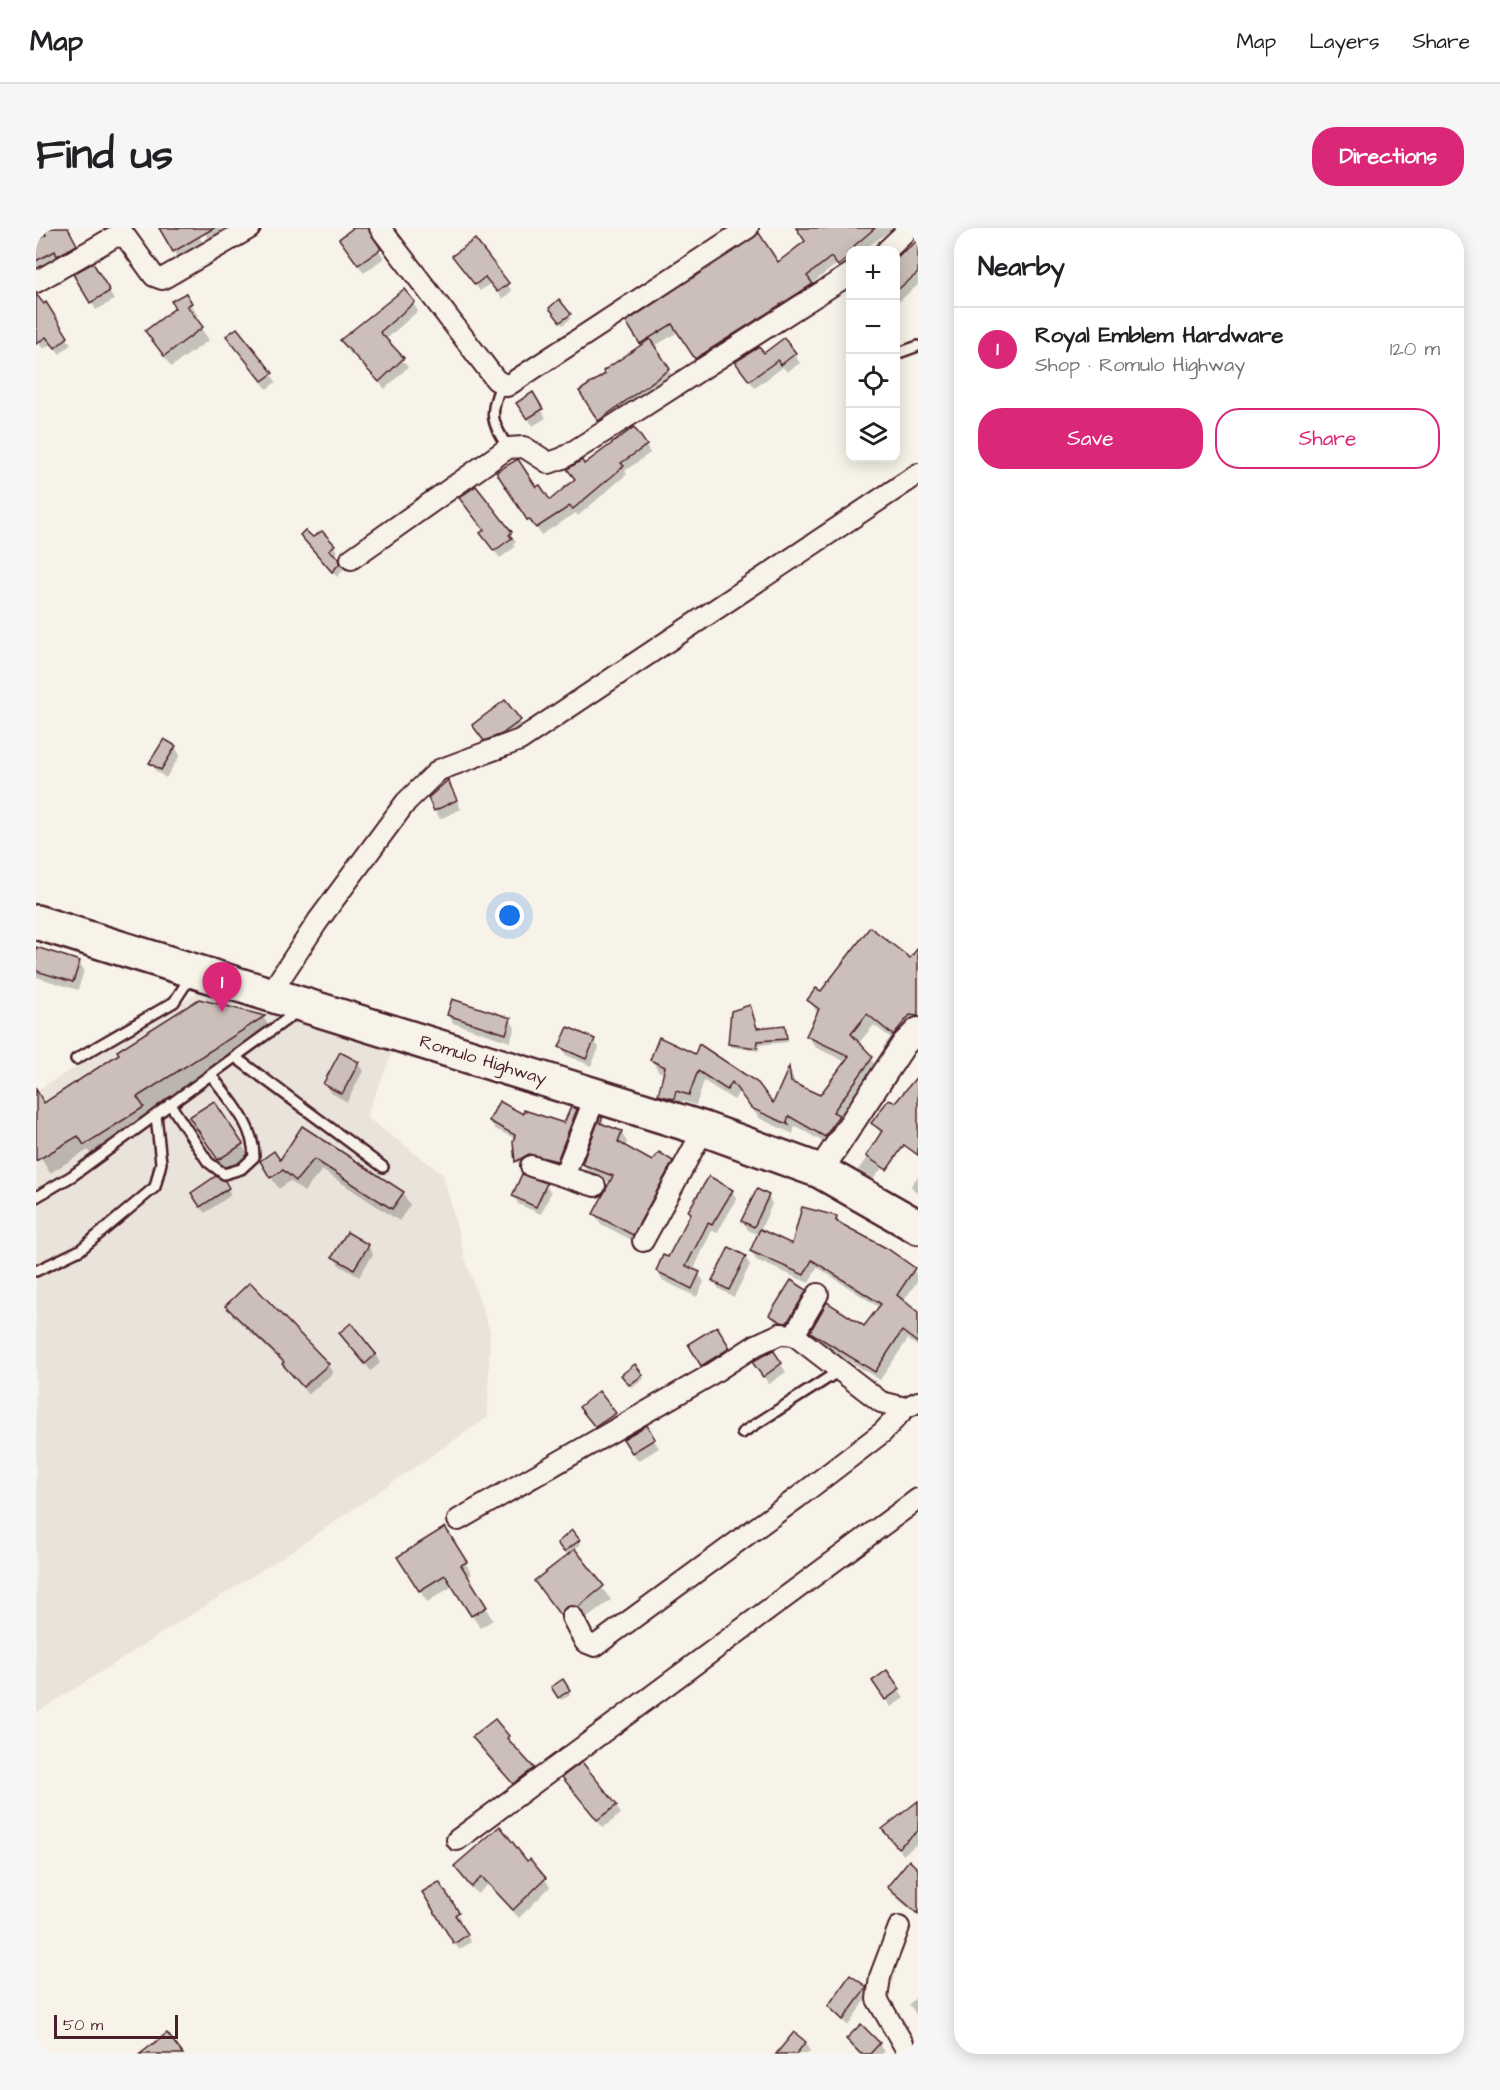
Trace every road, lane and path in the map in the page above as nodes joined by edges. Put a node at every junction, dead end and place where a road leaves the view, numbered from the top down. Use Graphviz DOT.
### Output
graph roads {
  1 [pos="250,228"];
  2 [pos="380,228"];
  3 [pos="748,228"];
  4 [pos="905,228"];
  5 [pos="891,246"];
  6 [pos="846,277"];
  7 [pos="36,282"];
  8 [pos="918,346"];
  9 [pos="900,353"];
  10 [pos="501,385"];
  11 [pos="508,448"];
  12 [pos="918,474"];
  13 [pos="351,559"];
  14 [pos="36,922"];
  15 [pos="195,971"];
  16 [pos="270,994"];
  17 [pos="307,1005"];
  18 [pos="918,1030"];
  19 [pos="235,1057"];
  20 [pos="76,1059"];
  21 [pos="211,1075"];
  22 [pos="596,1095"];
  23 [pos="170,1104"];
  24 [pos="156,1114"];
  25 [pos="705,1130"];
  26 [pos="531,1166"];
  27 [pos="383,1167"];
  28 [pos="820,1172"];
  29 [pos="564,1176"];
  30 [pos="595,1186"];
  31 [pos="36,1197"];
  32 [pos="918,1227"];
  33 [pos="643,1241"];
  34 [pos="36,1271"];
  35 [pos="819,1294"];
  36 [pos="794,1335"];
  37 [pos="839,1371"];
  38 [pos="912,1405"];
  39 [pos="742,1433"];
  40 [pos="918,1499"];
  41 [pos="458,1520"];
  42 [pos="572,1617"];
  43 [pos="457,1840"];
  44 [pos="899,1927"];
  45 [pos="909,2054"];
  1 -- 7 [label="street"];
  2 -- 10 [label="street"];
  3 -- 10 [label="street"];
  4 -- 5 [label="street"];
  6 -- 11 [label="street"];
  8 -- 9 [label="lane"];
  10 -- 11 [label="lane"];
  11 -- 13 [label="street"];
  12 -- 16 [label="street"];
  14 -- 15 [label="highway, Romulo Highway"];
  15 -- 16 [label="highway, Romulo Highway"];
  15 -- 20 [label="lane"];
  16 -- 17 [label="highway, Romulo Highway"];
  17 -- 19 [label="lane"];
  17 -- 22 [label="highway, Romulo Highway"];
  18 -- 28 [label="street"];
  19 -- 21 [label="lane"];
  19 -- 27 [label="lane"];
  21 -- 23 [label="lane"];
  21 -- 23 [label="lane"];
  22 -- 25 [label="highway, Romulo Highway"];
  22 -- 29 [label="street"];
  23 -- 24 [label="lane"];
  24 -- 31 [label="lane"];
  24 -- 34 [label="lane"];
  25 -- 28 [label="highway, Romulo Highway"];
  25 -- 33 [label="street"];
  26 -- 29 [label="street"];
  28 -- 32 [label="highway, Romulo Highway"];
  29 -- 30 [label="street"];
  35 -- 36 [label="street"];
  36 -- 37 [label="street"];
  36 -- 41 [label="street"];
  37 -- 38 [label="street"];
  37 -- 39 [label="lane"];
  38 -- 42 [label="street"];
  40 -- 43 [label="street"];
  44 -- 45 [label="street"];
}
